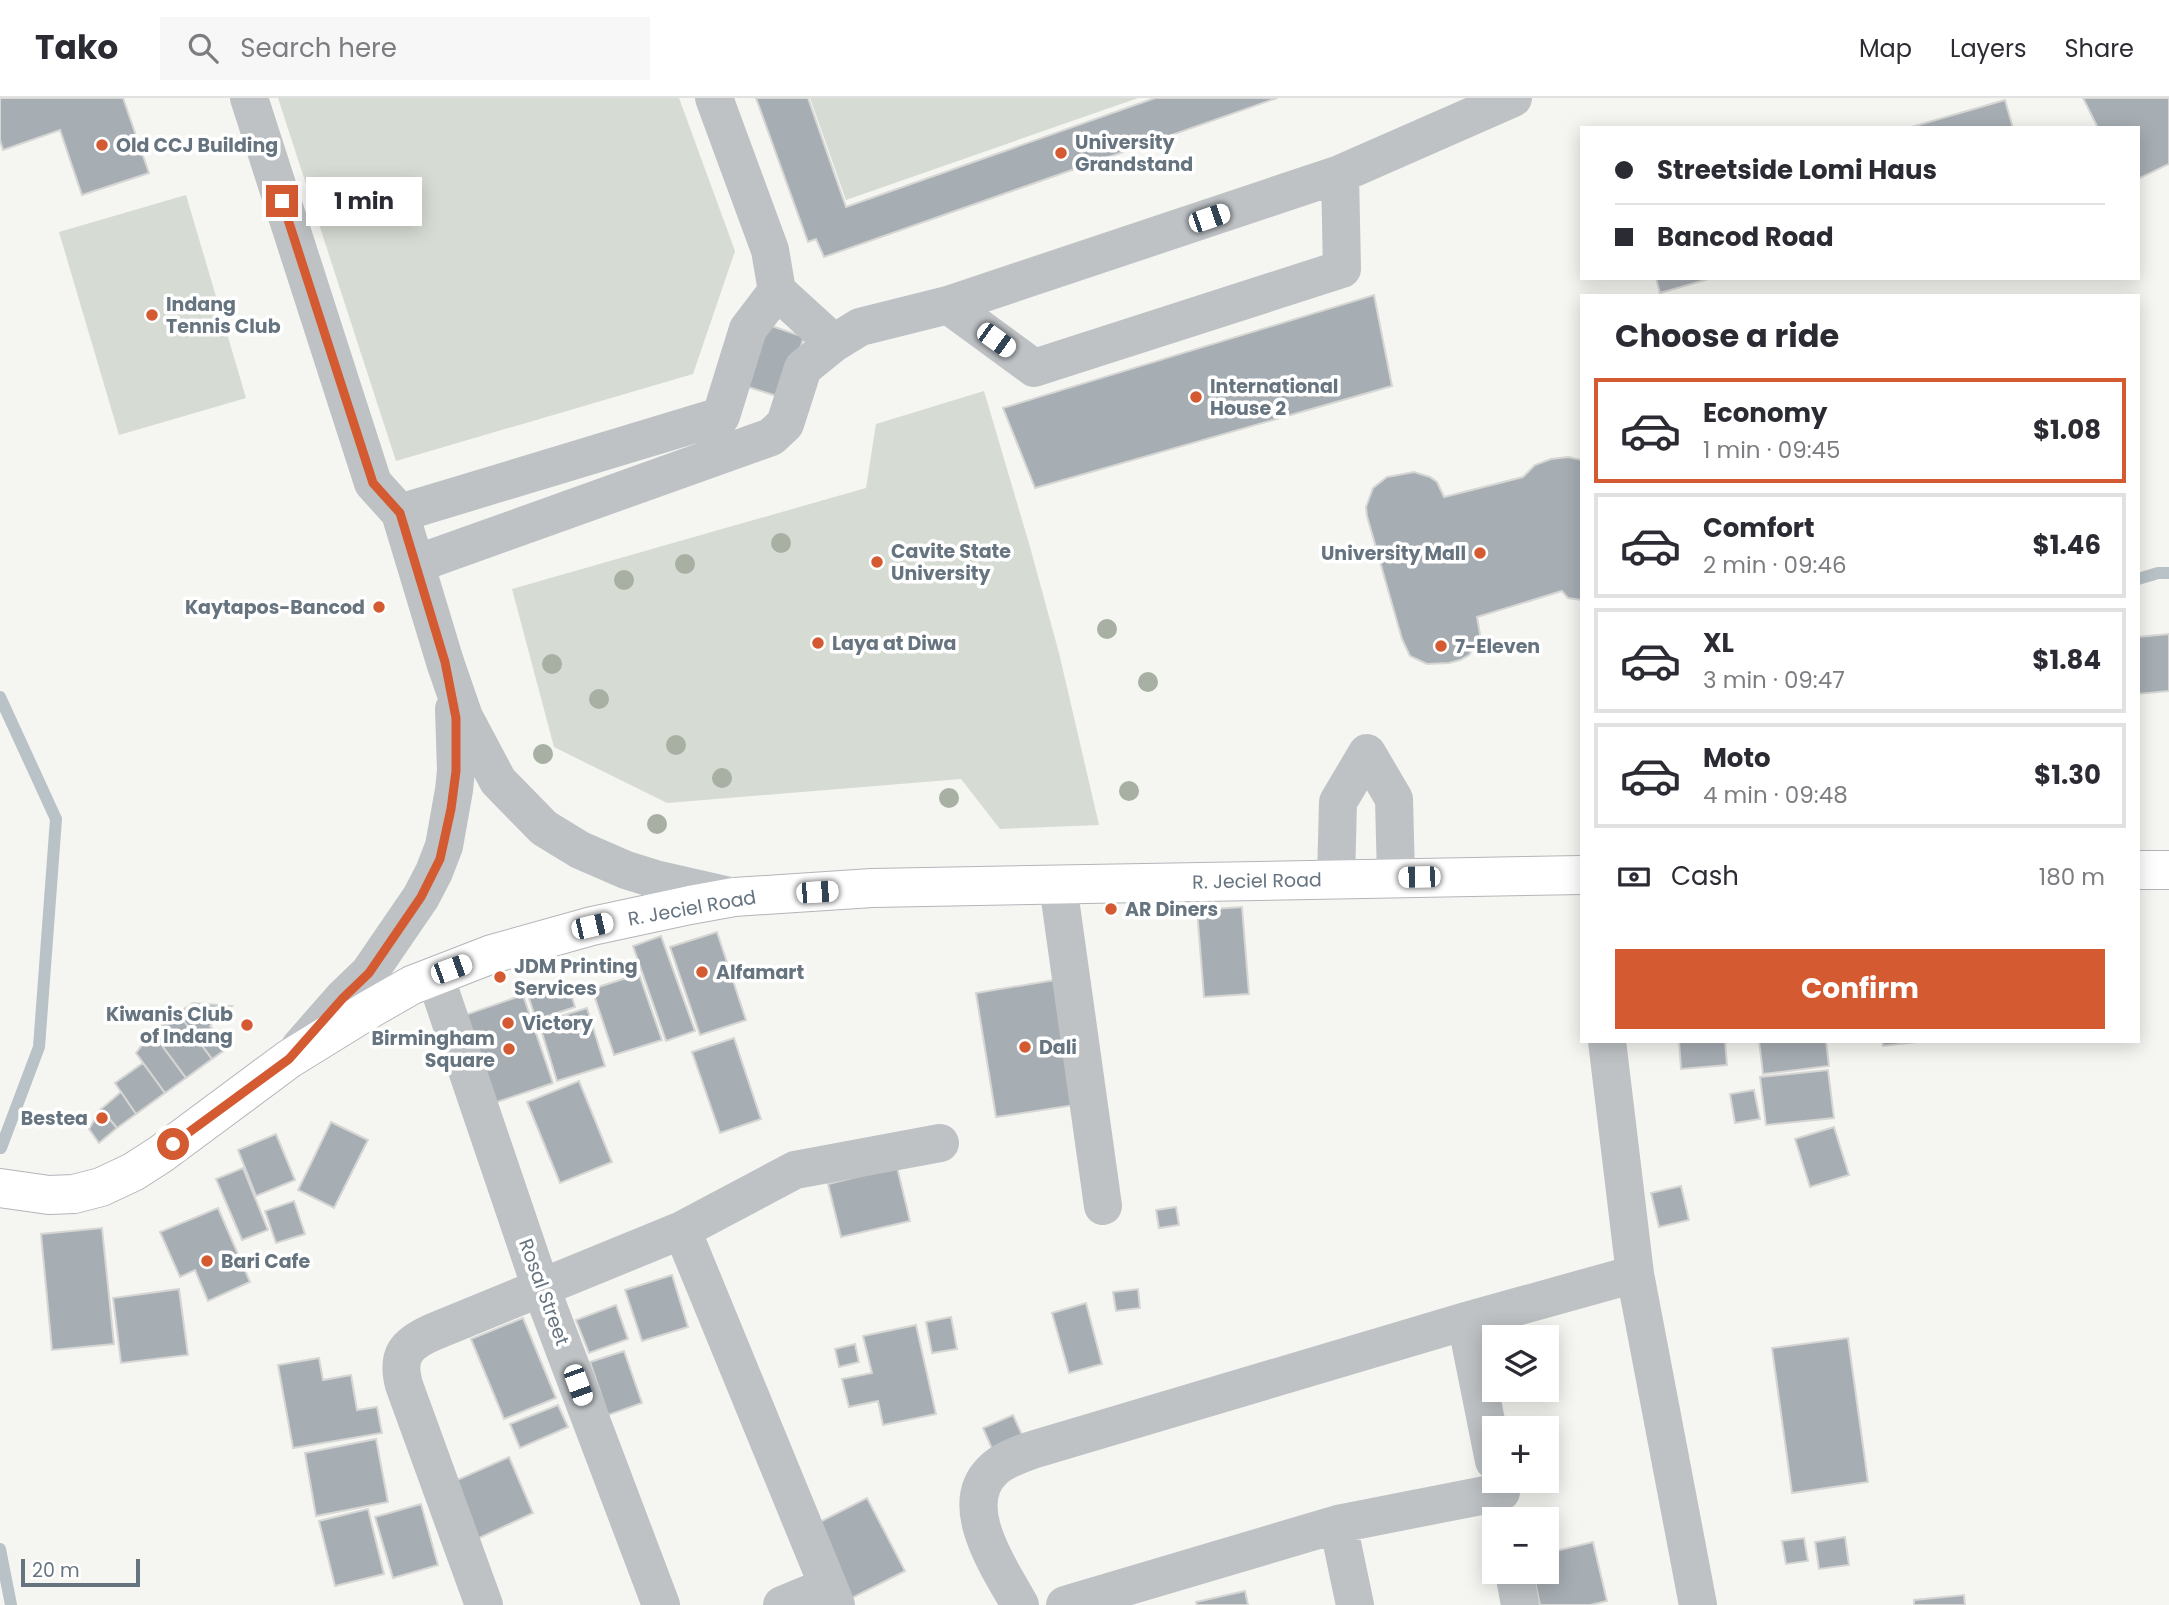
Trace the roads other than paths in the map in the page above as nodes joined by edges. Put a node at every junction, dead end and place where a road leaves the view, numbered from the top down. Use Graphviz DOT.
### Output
graph roads {
  1 [pos="249,98"];
  2 [pos="714,98"];
  3 [pos="1513,98"];
  4 [pos="1340,174"];
  5 [pos="777,291"];
  6 [pos="948,305"];
  7 [pos="834,343"];
  8 [pos="400,513"];
  9 [pos="416,564"];
  10 [pos="445,662"];
  11 [pos="2140,870"];
  12 [pos="2169,870"];
  13 [pos="1580,875"];
  14 [pos="1396,877"];
  15 [pos="1336,879"];
  16 [pos="1059,884"];
  17 [pos="734,897"];
  18 [pos="435,976"];
  19 [pos="1607,1043"];
  20 [pos="289,1059"];
  21 [pos="940,1143"];
  22 [pos="0,1188"];
  23 [pos="1103,1206"];
  24 [pos="682,1230"];
  25 [pos="1635,1274"];
  26 [pos="541,1288"];
  27 [pos="1466,1321"];
  28 [pos="1485,1416"];
  29 [pos="1482,1492"];
  30 [pos="1338,1524"];
  31 [pos="1516,1584"];
  32 [pos="832,1595"];
  33 [pos="484,1605"];
  34 [pos="662,1605"];
  35 [pos="782,1605"];
  36 [pos="1020,1605"];
  37 [pos="1065,1605"];
  38 [pos="1355,1605"];
  39 [pos="1520,1605"];
  40 [pos="1698,1605"];
  1 -- 8 [label="street"];
  2 -- 5 [label="street"];
  3 -- 4 [label="street"];
  4 -- 6 [label="street"];
  4 -- 6 [label="street"];
  5 -- 7 [label="street"];
  5 -- 8 [label="street"];
  6 -- 7 [label="street"];
  7 -- 9 [label="street"];
  8 -- 9 [label="street"];
  9 -- 10 [label="street"];
  10 -- 17 [label="street"];
  10 -- 20 [label="street"];
  11 -- 12 [label="main road"];
  13 -- 14 [label="main road, R. Jeciel Road"];
  14 -- 15 [label="main road, R. Jeciel Road"];
  14 -- 15 [label="street"];
  15 -- 16 [label="main road, R. Jeciel Road"];
  16 -- 17 [label="main road, R. Jeciel Road"];
  16 -- 23 [label="street"];
  17 -- 18 [label="main road, R. Jeciel Road"];
  18 -- 20 [label="main road, R. Jeciel Road"];
  18 -- 26 [label="street, Rosal Street"];
  19 -- 25 [label="street"];
  20 -- 22 [label="main road, R. Jeciel Road"];
  21 -- 24 [label="street"];
  24 -- 26 [label="street"];
  24 -- 32 [label="street"];
  25 -- 27 [label="street"];
  25 -- 40 [label="street"];
  26 -- 33 [label="street"];
  26 -- 34 [label="street, Rosal Street"];
  27 -- 28 [label="street"];
  27 -- 36 [label="street"];
  29 -- 30 [label="street"];
  30 -- 37 [label="street"];
  30 -- 38 [label="street"];
  31 -- 39 [label="street"];
  32 -- 35 [label="street"];
}
